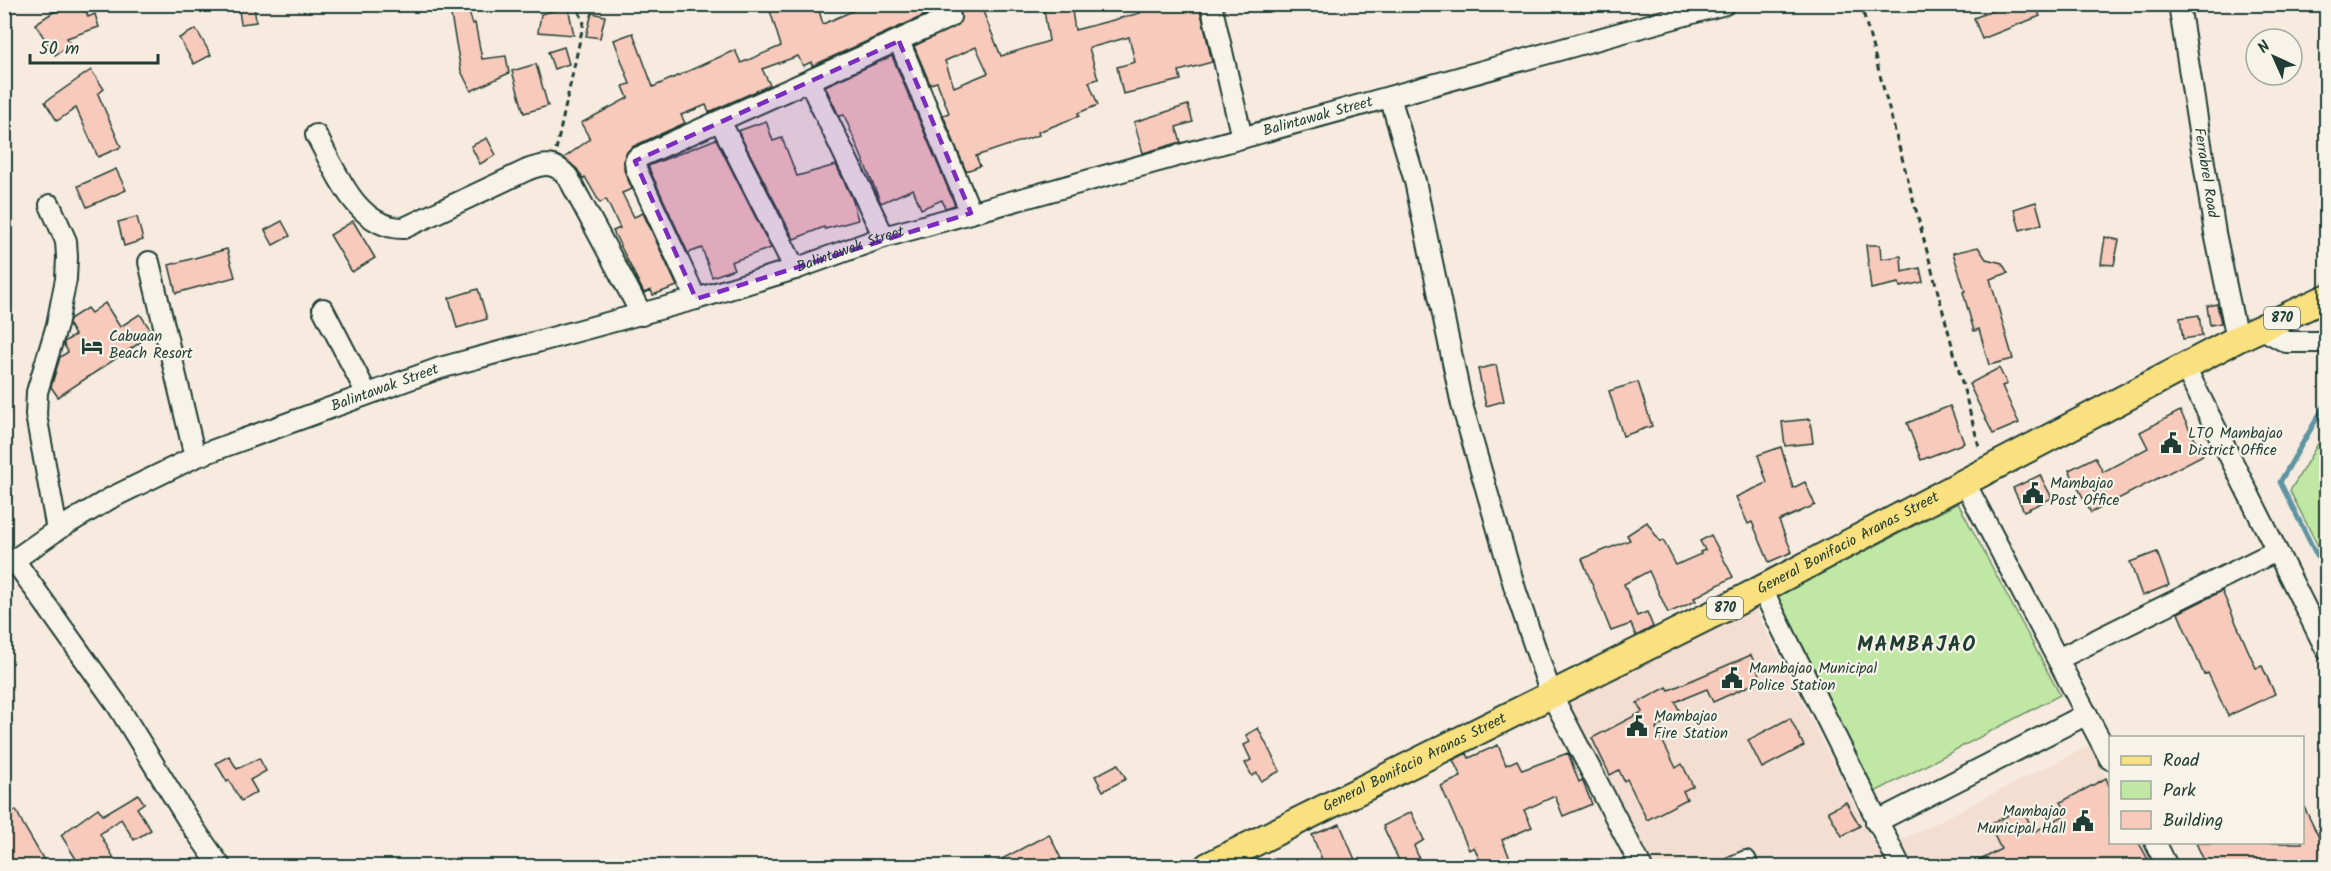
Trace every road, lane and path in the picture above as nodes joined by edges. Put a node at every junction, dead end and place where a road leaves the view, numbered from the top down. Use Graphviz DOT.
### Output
graph roads {
  1 [pos="574,4"];
  2 [pos="1211,4"];
  3 [pos="1725,4"];
  4 [pos="1860,4"];
  5 [pos="2179,4"];
  6 [pos="950,17"];
  7 [pos="898,41"];
  8 [pos="809,81"];
  9 [pos="1390,97"];
  10 [pos="720,121"];
  11 [pos="316,135"];
  12 [pos="1242,138"];
  13 [pos="553,165"];
  14 [pos="51,205"];
  15 [pos="970,213"];
  16 [pos="884,237"];
  17 [pos="149,262"];
  18 [pos="795,269"];
  19 [pos="2326,298"];
  20 [pos="696,299"];
  21 [pos="323,309"];
  22 [pos="642,315"];
  23 [pos="2260,328"];
  24 [pos="2237,339"];
  25 [pos="2326,339"];
  26 [pos="2185,367"];
  27 [pos="367,394"];
  28 [pos="195,457"];
  29 [pos="1976,477"];
  30 [pos="57,530"];
  31 [pos="2276,551"];
  32 [pos="9,563"];
  33 [pos="1762,589"];
  34 [pos="2326,648"];
  35 [pos="2058,659"];
  36 [pos="1551,694"];
  37 [pos="2087,714"];
  38 [pos="2109,757"];
  39 [pos="1876,822"];
  40 [pos="2156,844"];
  41 [pos="220,867"];
  42 [pos="1208,867"];
  43 [pos="1641,867"];
  44 [pos="1900,867"];
  45 [pos="2167,867"];
  1 -- 13 [label="path"];
  2 -- 12 [label="street"];
  3 -- 9 [label="street, Balintawak Street"];
  4 -- 29 [label="path"];
  5 -- 24 [label="street, Ferrabrel Road"];
  6 -- 7 [label="street"];
  7 -- 8 [label="street"];
  7 -- 15 [label="street"];
  8 -- 10 [label="street"];
  8 -- 16 [label="street"];
  9 -- 12 [label="street, Balintawak Street"];
  9 -- 36 [label="street"];
  10 -- 18 [label="street"];
  10 -- 20 [label="street"];
  11 -- 13 [label="street"];
  12 -- 15 [label="street, Balintawak Street"];
  13 -- 22 [label="street"];
  14 -- 30 [label="street"];
  15 -- 16 [label="street, Balintawak Street"];
  16 -- 18 [label="street, Balintawak Street"];
  17 -- 28 [label="street"];
  18 -- 20 [label="street, Balintawak Street"];
  19 -- 23 [label="main road, General Bonifacio Aranas Street / 870"];
  20 -- 22 [label="street, Balintawak Street"];
  21 -- 27 [label="street"];
  22 -- 27 [label="street, Balintawak Street"];
  23 -- 24 [label="main road, General Bonifacio Aranas Street / 870"];
  23 -- 25 [label="street"];
  24 -- 26 [label="main road, General Bonifacio Aranas Street / 870"];
  26 -- 29 [label="main road, General Bonifacio Aranas Street / 870"];
  26 -- 31 [label="street"];
  27 -- 28 [label="street, Balintawak Street"];
  28 -- 30 [label="street, Balintawak Street"];
  29 -- 33 [label="main road, General Bonifacio Aranas Street / 870"];
  29 -- 35 [label="street"];
  30 -- 32 [label="street, Balintawak Street"];
  31 -- 34 [label="street"];
  31 -- 35 [label="street"];
  32 -- 41 [label="street"];
  33 -- 36 [label="main road, General Bonifacio Aranas Street / 870"];
  33 -- 39 [label="street"];
  35 -- 37 [label="street"];
  36 -- 42 [label="main road, General Bonifacio Aranas Street / 870"];
  36 -- 43 [label="street"];
  37 -- 38 [label="street"];
  37 -- 39 [label="street"];
  39 -- 44 [label="street"];
  40 -- 45 [label="street"];
}
